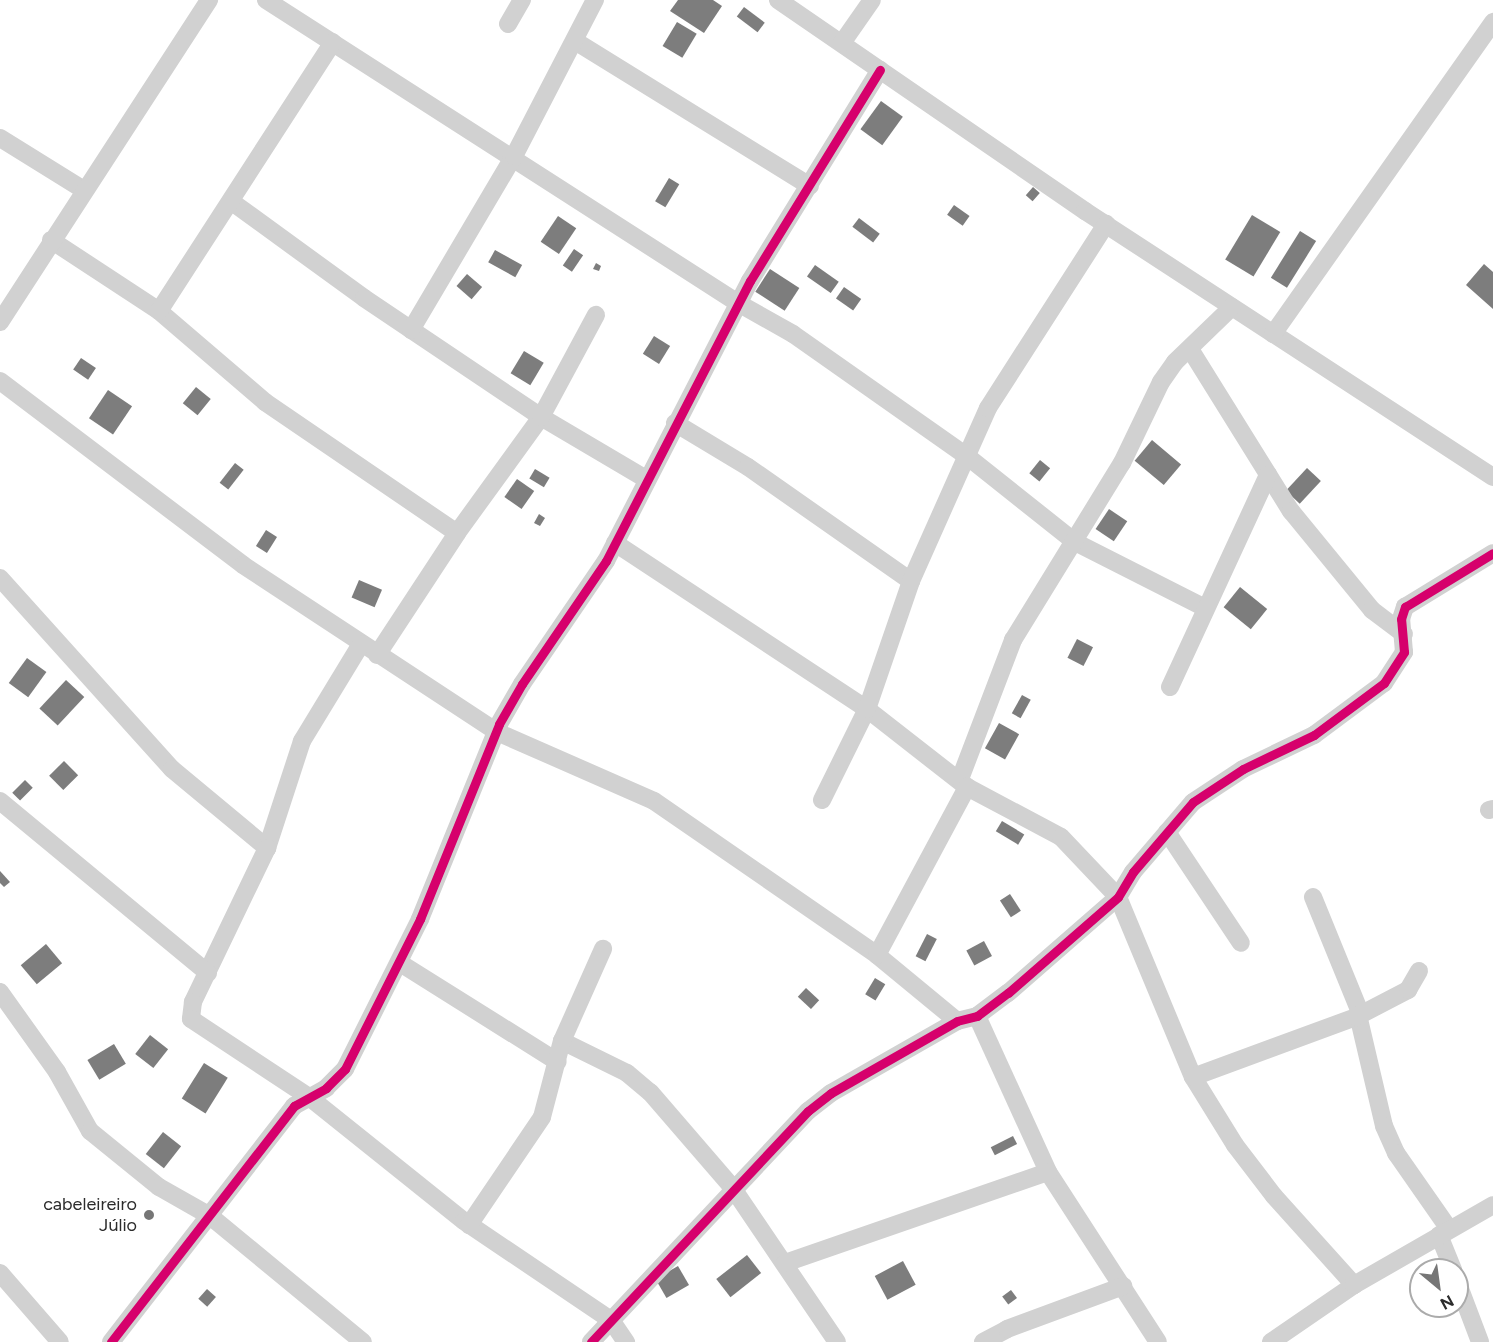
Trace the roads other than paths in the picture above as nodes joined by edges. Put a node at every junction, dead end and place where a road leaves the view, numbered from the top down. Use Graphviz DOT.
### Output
graph roads {
  1 [pos="209,0"];
  2 [pos="266,0"];
  3 [pos="522,0"];
  4 [pos="595,0"];
  5 [pos="778,0"];
  6 [pos="872,0"];
  7 [pos="1493,22"];
  8 [pos="508,24"];
  9 [pos="575,41"];
  10 [pos="333,42"];
  11 [pos="842,43"];
  12 [pos="880,70"];
  13 [pos="0,138"];
  14 [pos="514,156"];
  15 [pos="810,186"];
  16 [pos="84,190"];
  17 [pos="232,202"];
  18 [pos="1106,224"];
  19 [pos="51,240"];
  20 [pos="738,303"];
  21 [pos="1232,307"];
  22 [pos="159,311"];
  23 [pos="596,315"];
  24 [pos="0,322"];
  25 [pos="411,330"];
  26 [pos="1273,334"];
  27 [pos="1190,349"];
  28 [pos="0,381"];
  29 [pos="541,417"];
  30 [pos="675,423"];
  31 [pos="968,457"];
  32 [pos="1268,475"];
  33 [pos="1493,477"];
  34 [pos="646,479"];
  35 [pos="457,532"];
  36 [pos="1074,542"];
  37 [pos="615,543"];
  38 [pos="1493,553"];
  39 [pos="0,578"];
  40 [pos="911,581"];
  41 [pos="1205,608"];
  42 [pos="1404,634"];
  43 [pos="361,644"];
  44 [pos="377,655"];
  45 [pos="1170,687"];
  46 [pos="867,709"];
  47 [pos="497,732"];
  48 [pos="963,783"];
  49 [pos="822,800"];
  50 [pos="0,801"];
  51 [pos="1167,832"];
  52 [pos="267,848"];
  53 [pos="1118,897"];
  54 [pos="1313,897"];
  55 [pos="1241,943"];
  56 [pos="603,949"];
  57 [pos="877,955"];
  58 [pos="399,963"];
  59 [pos="1419,970"];
  60 [pos="208,973"];
  61 [pos="0,992"];
  62 [pos="1359,1014"];
  63 [pos="977,1016"];
  64 [pos="957,1021"];
  65 [pos="562,1041"];
  66 [pos="558,1062"];
  67 [pos="1193,1077"];
  68 [pos="309,1097"];
  69 [pos="1048,1173"];
  70 [pos="732,1187"];
  71 [pos="1493,1205"];
  72 [pos="210,1216"];
  73 [pos="469,1225"];
  74 [pos="1444,1232"];
  75 [pos="1450,1258"];
  76 [pos="785,1263"];
  77 [pos="0,1273"];
  78 [pos="1354,1285"];
  79 [pos="1123,1286"];
  80 [pos="1469,1313"];
  81 [pos="611,1320"];
  82 [pos="1296,1334"];
  83 [pos="60,1342"];
  84 [pos="111,1342"];
  85 [pos="363,1342"];
  86 [pos="591,1342"];
  87 [pos="626,1342"];
  88 [pos="837,1342"];
  89 [pos="983,1342"];
  90 [pos="1158,1342"];
  91 [pos="1271,1342"];
  92 [pos="1480,1342"];
  1 -- 16 [label="street"];
  2 -- 10 [label="street"];
  3 -- 8 [label="street"];
  4 -- 9 [label="street"];
  5 -- 11 [label="street"];
  6 -- 11 [label="street"];
  7 -- 26 [label="street"];
  9 -- 14 [label="street"];
  9 -- 15 [label="street"];
  10 -- 14 [label="street"];
  10 -- 17 [label="street"];
  11 -- 12 [label="street"];
  12 -- 15 [label="street"];
  12 -- 18 [label="street"];
  13 -- 16 [label="street"];
  14 -- 20 [label="street"];
  14 -- 25 [label="street"];
  15 -- 20 [label="street"];
  16 -- 19 [label="street"];
  17 -- 22 [label="street"];
  17 -- 25 [label="street"];
  18 -- 21 [label="street"];
  18 -- 31 [label="street"];
  19 -- 22 [label="street"];
  19 -- 24 [label="street"];
  20 -- 30 [label="street"];
  20 -- 31 [label="street"];
  21 -- 26 [label="street"];
  21 -- 27 [label="street"];
  22 -- 35 [label="street"];
  23 -- 29 [label="street"];
  25 -- 29 [label="street"];
  26 -- 33 [label="street"];
  27 -- 32 [label="street"];
  27 -- 36 [label="street"];
  28 -- 43 [label="street"];
  29 -- 34 [label="street"];
  29 -- 35 [label="street"];
  30 -- 34 [label="street"];
  30 -- 40 [label="street"];
  31 -- 36 [label="street"];
  31 -- 40 [label="street"];
  32 -- 41 [label="street"];
  32 -- 42 [label="street"];
  34 -- 37 [label="street"];
  35 -- 44 [label="street"];
  36 -- 41 [label="street"];
  36 -- 48 [label="street"];
  37 -- 46 [label="street"];
  37 -- 47 [label="street"];
  38 -- 42 [label="street"];
  39 -- 52 [label="street"];
  40 -- 46 [label="street"];
  41 -- 45 [label="street"];
  42 -- 51 [label="street"];
  43 -- 44 [label="street"];
  43 -- 52 [label="street"];
  44 -- 47 [label="street"];
  46 -- 48 [label="street"];
  46 -- 49 [label="street"];
  47 -- 57 [label="street"];
  47 -- 58 [label="street"];
  48 -- 53 [label="street"];
  48 -- 57 [label="street"];
  50 -- 60 [label="street"];
  51 -- 53 [label="street"];
  51 -- 55 [label="street"];
  52 -- 60 [label="street"];
  53 -- 63 [label="street"];
  53 -- 67 [label="street"];
  54 -- 62 [label="street"];
  56 -- 65 [label="street"];
  57 -- 64 [label="street"];
  58 -- 66 [label="street"];
  58 -- 68 [label="street"];
  59 -- 62 [label="street"];
  60 -- 68 [label="street"];
  61 -- 72 [label="street"];
  62 -- 67 [label="street"];
  62 -- 74 [label="street"];
  63 -- 64 [label="street"];
  63 -- 69 [label="street"];
  64 -- 70 [label="street"];
  65 -- 66 [label="street"];
  65 -- 70 [label="street"];
  66 -- 73 [label="street"];
  67 -- 78 [label="street"];
  68 -- 72 [label="street"];
  68 -- 73 [label="street"];
  69 -- 76 [label="street"];
  69 -- 79 [label="street"];
  70 -- 76 [label="street"];
  70 -- 81 [label="street"];
  71 -- 74 [label="street"];
  72 -- 84 [label="street"];
  72 -- 85 [label="street"];
  73 -- 81 [label="street"];
  74 -- 75 [label="street"];
  74 -- 78 [label="street"];
  76 -- 88 [label="street"];
  77 -- 83 [label="street"];
  78 -- 82 [label="street"];
  79 -- 89 [label="street"];
  79 -- 90 [label="street"];
  80 -- 92 [label="street"];
  81 -- 86 [label="street"];
  81 -- 87 [label="street"];
  82 -- 91 [label="street"];
}
